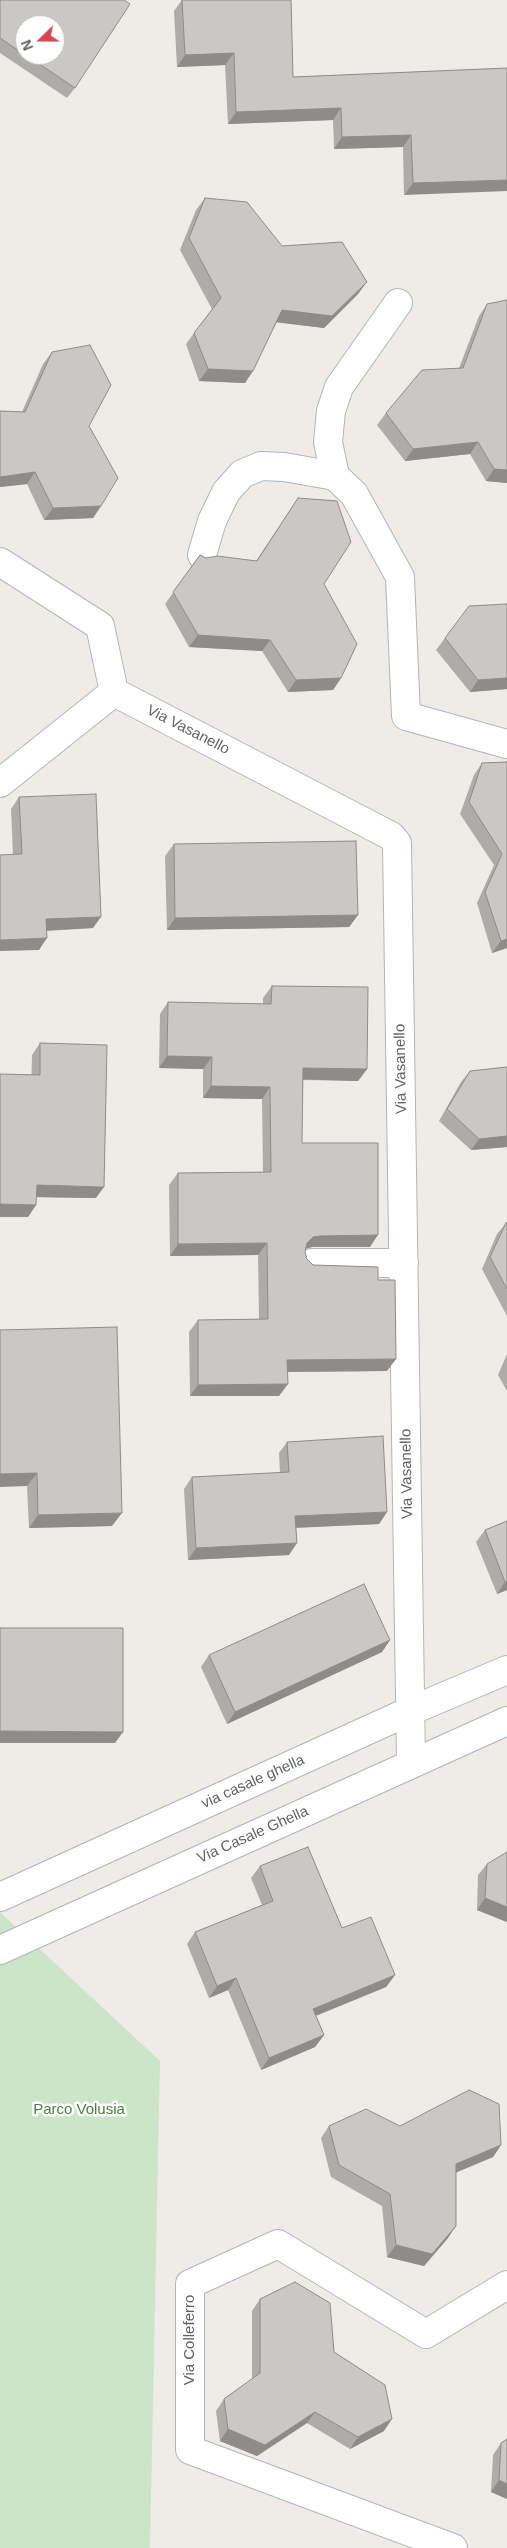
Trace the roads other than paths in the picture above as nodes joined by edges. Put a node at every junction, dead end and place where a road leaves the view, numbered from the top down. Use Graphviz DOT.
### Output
graph roads {
  1 [pos="398,303"];
  2 [pos="345,485"];
  3 [pos="202,555"];
  4 [pos="0,562"];
  5 [pos="114,692"];
  6 [pos="507,744"];
  7 [pos="0,783"];
  8 [pos="312,1263"];
  9 [pos="404,1263"];
  10 [pos="507,1670"];
  11 [pos="410,1711"];
  12 [pos="507,1721"];
  13 [pos="411,1763"];
  14 [pos="0,1897"];
  15 [pos="0,1950"];
  16 [pos="507,2285"];
  17 [pos="453,2548"];
  1 -- 2 [label="street"];
  2 -- 3 [label="street"];
  2 -- 6 [label="street"];
  4 -- 5 [label="street"];
  5 -- 7 [label="street"];
  5 -- 9 [label="street, Via Vasanello"];
  8 -- 9 [label="street"];
  9 -- 11 [label="street, Via Vasanello"];
  10 -- 11 [label="street, via casale ghella"];
  11 -- 13 [label="street, Via Vasanello"];
  11 -- 14 [label="street, via casale ghella"];
  12 -- 13 [label="street, Via Casale Ghella"];
  13 -- 15 [label="street, Via Casale Ghella"];
  16 -- 17 [label="street, Via Colleferro"];
}
